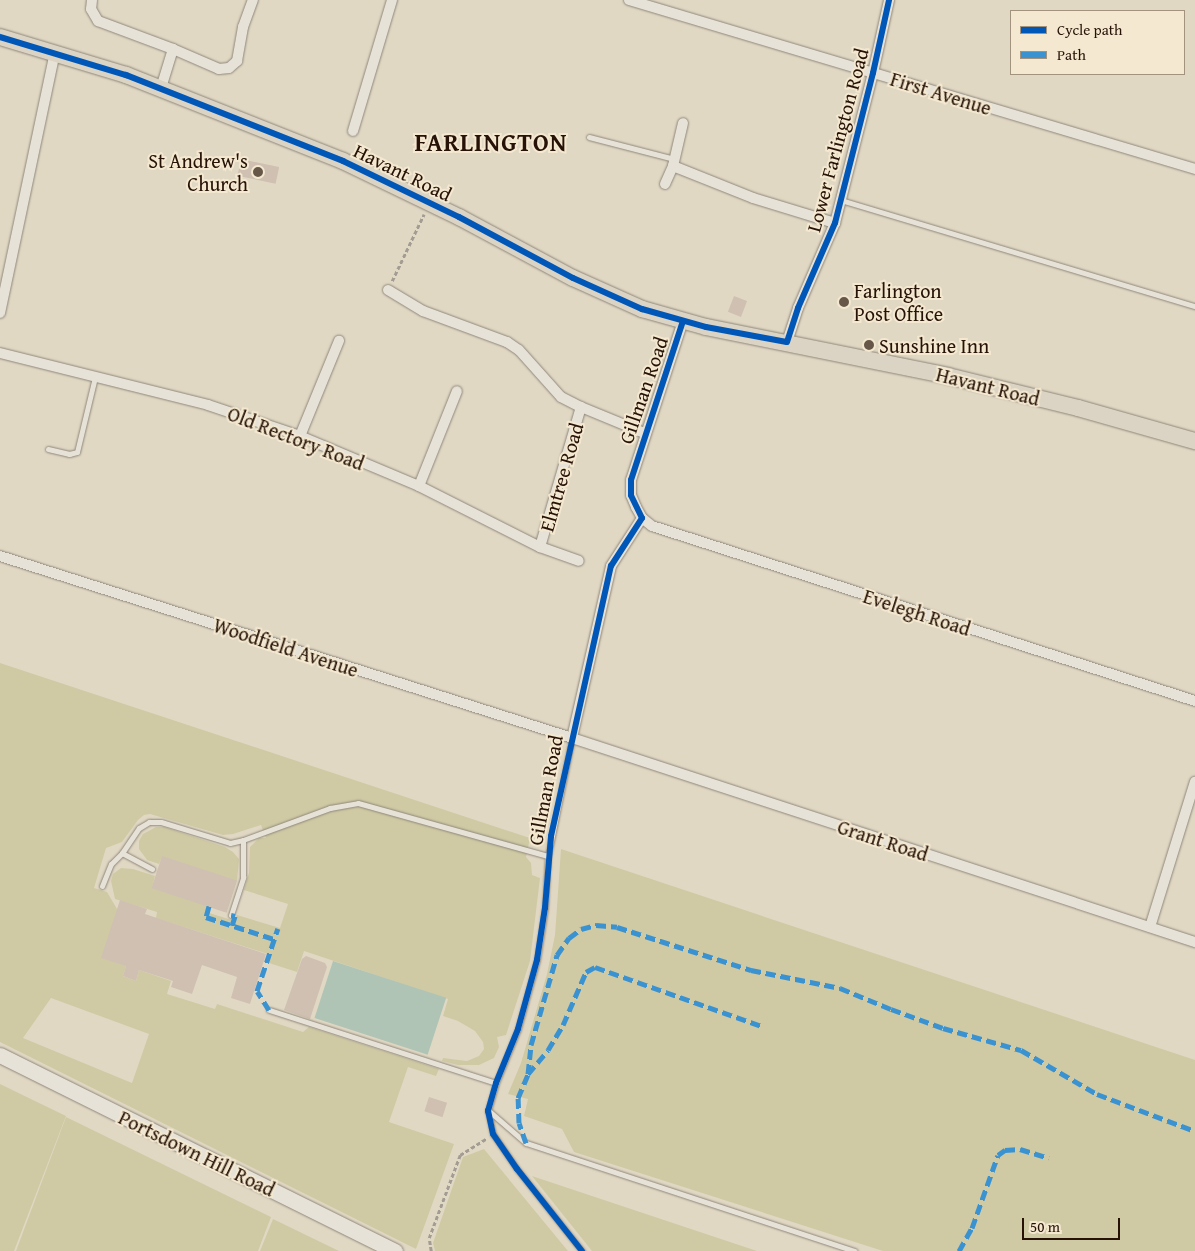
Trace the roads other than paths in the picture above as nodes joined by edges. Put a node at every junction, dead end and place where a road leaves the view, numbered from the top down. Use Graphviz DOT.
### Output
graph roads {
  1 [pos="92,0"];
  2 [pos="253,0"];
  3 [pos="392,0"];
  4 [pos="629,0"];
  5 [pos="889,0"];
  6 [pos="0,37"];
  7 [pos="173,49"];
  8 [pos="55,53"];
  9 [pos="873,73"];
  10 [pos="161,88"];
  11 [pos="683,122"];
  12 [pos="353,131"];
  13 [pos="589,137"];
  14 [pos="673,162"];
  15 [pos="1195,169"];
  16 [pos="665,184"];
  17 [pos="841,200"];
  18 [pos="835,222"];
  19 [pos="388,290"];
  20 [pos="1195,306"];
  21 [pos="0,313"];
  22 [pos="683,321"];
  23 [pos="339,341"];
  24 [pos="787,342"];
  25 [pos="0,353"];
  26 [pos="96,377"];
  27 [pos="456,391"];
  28 [pos="581,407"];
  29 [pos="644,433"];
  30 [pos="300,436"];
  31 [pos="1195,441"];
  32 [pos="48,449"];
  33 [pos="419,486"];
  34 [pos="642,518"];
  35 [pos="540,547"];
  36 [pos="0,556"];
  37 [pos="579,561"];
  38 [pos="1195,702"];
  39 [pos="572,738"];
  40 [pos="1195,782"];
  41 [pos="243,840"];
  42 [pos="122,853"];
  43 [pos="548,856"];
  44 [pos="152,869"];
  45 [pos="102,886"];
  46 [pos="231,915"];
  47 [pos="1150,927"];
  48 [pos="1195,942"];
  49 [pos="269,1010"];
  50 [pos="0,1055"];
  51 [pos="496,1083"];
  52 [pos="488,1111"];
  53 [pos="395,1251"];
  54 [pos="582,1251"];
  55 [pos="855,1251"];
  1 -- 7 [label="street"];
  2 -- 7 [label="street"];
  3 -- 12 [label="street"];
  4 -- 9 [label="street, First Avenue"];
  5 -- 9 [label="street, Lower Farlington Road"];
  6 -- 8 [label="main road, Havant Road"];
  7 -- 10 [label="street"];
  8 -- 10 [label="main road, Havant Road"];
  8 -- 21 [label="street"];
  9 -- 15 [label="street, First Avenue"];
  9 -- 17 [label="street, Lower Farlington Road"];
  10 -- 22 [label="main road, Havant Road"];
  11 -- 14 [label="street"];
  13 -- 14 [label="lane"];
  14 -- 16 [label="street"];
  14 -- 18 [label="street"];
  17 -- 18 [label="street, Lower Farlington Road"];
  17 -- 20 [label="lane"];
  18 -- 24 [label="street, Lower Farlington Road"];
  19 -- 28 [label="street"];
  22 -- 24 [label="main road, Havant Road"];
  22 -- 29 [label="street, Gillman Road"];
  23 -- 30 [label="street"];
  24 -- 31 [label="main road, Havant Road"];
  25 -- 26 [label="street, Old Rectory Road"];
  26 -- 30 [label="street, Old Rectory Road"];
  26 -- 32 [label="lane"];
  27 -- 33 [label="street"];
  28 -- 29 [label="street"];
  28 -- 35 [label="street, Elmtree Road"];
  29 -- 34 [label="street, Gillman Road"];
  30 -- 33 [label="street, Old Rectory Road"];
  33 -- 35 [label="street, Old Rectory Road"];
  34 -- 38 [label="street, Evelegh Road"];
  34 -- 39 [label="street, Gillman Road"];
  35 -- 37 [label="street, Old Rectory Road"];
  36 -- 39 [label="street, Woodfield Avenue"];
  39 -- 43 [label="lane, Gillman Road"];
  39 -- 47 [label="street, Grant Road"];
  40 -- 47 [label="street"];
  41 -- 42 [label="lane"];
  41 -- 43 [label="lane"];
  41 -- 46 [label="lane"];
  42 -- 44 [label="lane"];
  42 -- 45 [label="lane"];
  43 -- 51 [label="lane, Gillman Road"];
  47 -- 48 [label="street, Grant Road"];
  49 -- 51 [label="lane"];
  50 -- 53 [label="main road, Portsdown Hill Road"];
  51 -- 52 [label="lane, Gillman Road"];
  52 -- 54 [label="lane"];
  52 -- 55 [label="lane"];
}
